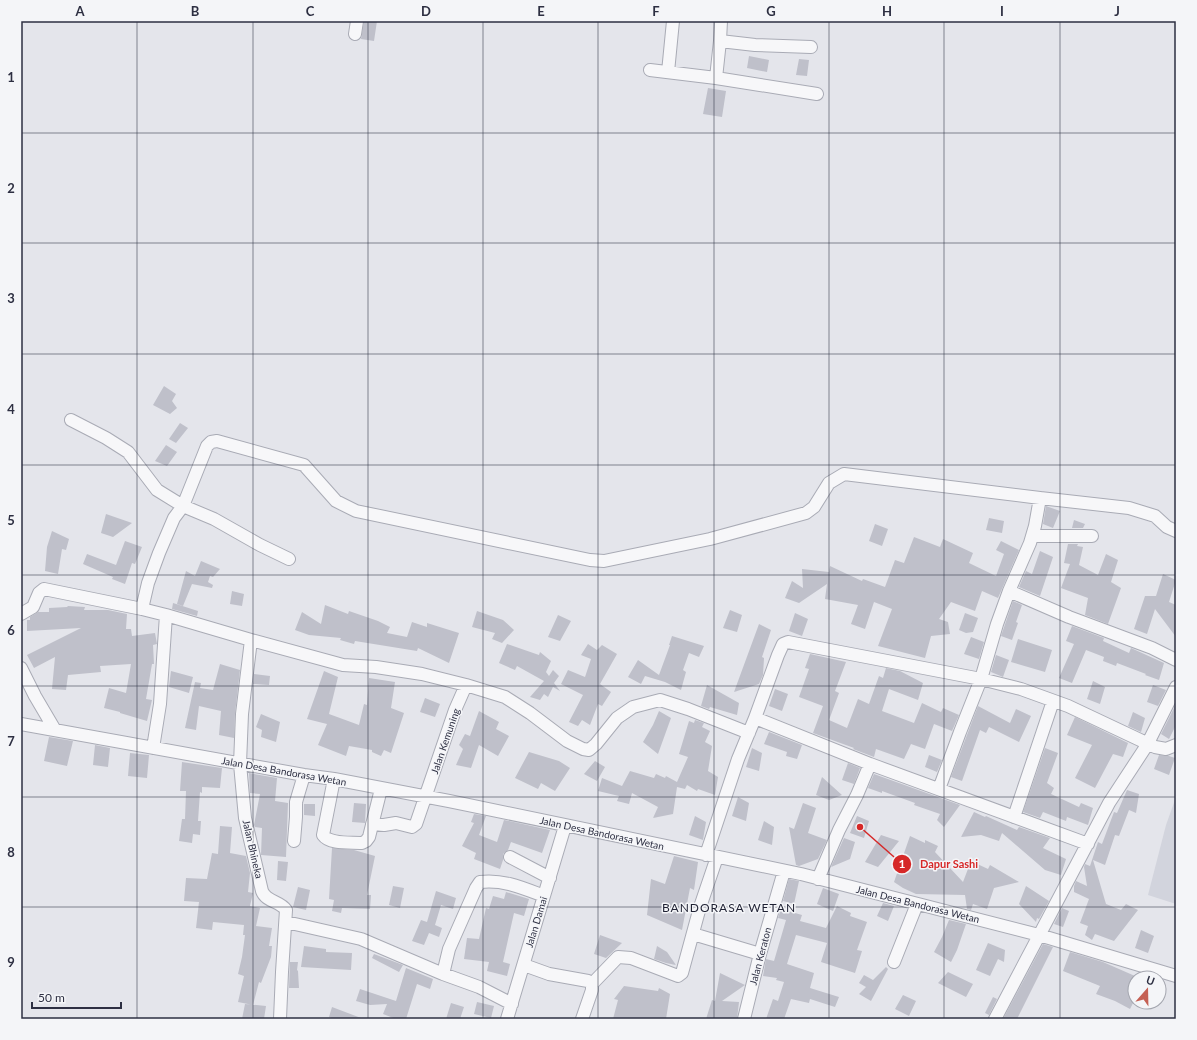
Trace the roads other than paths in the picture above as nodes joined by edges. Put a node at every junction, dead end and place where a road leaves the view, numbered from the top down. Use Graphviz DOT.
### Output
graph roads {
  1 [pos="357,21"];
  2 [pos="673,21"];
  3 [pos="721,21"];
  4 [pos="355,34"];
  5 [pos="720,41"];
  6 [pos="811,47"];
  7 [pos="650,70"];
  8 [pos="668,72"];
  9 [pos="716,78"];
  10 [pos="817,94"];
  11 [pos="71,420"];
  12 [pos="1040,498"];
  13 [pos="183,506"];
  14 [pos="1176,531"];
  15 [pos="1033,536"];
  16 [pos="1092,536"];
  17 [pos="289,558"];
  18 [pos="1009,591"];
  19 [pos="142,609"];
  20 [pos="21,614"];
  21 [pos="166,615"];
  22 [pos="251,640"];
  23 [pos="1176,660"];
  24 [pos="21,668"];
  25 [pos="981,679"];
  26 [pos="466,685"];
  27 [pos="1176,686"];
  28 [pos="1053,701"];
  29 [pos="755,718"];
  30 [pos="21,724"];
  31 [pos="55,730"];
  32 [pos="749,733"];
  33 [pos="1147,745"];
  34 [pos="1176,745"];
  35 [pos="153,748"];
  36 [pos="240,764"];
  37 [pos="870,764"];
  38 [pos="304,775"];
  39 [pos="334,779"];
  40 [pos="381,789"];
  41 [pos="939,789"];
  42 [pos="426,797"];
  43 [pos="1014,817"];
  44 [pos="372,824"];
  45 [pos="566,826"];
  46 [pos="294,842"];
  47 [pos="1088,844"];
  48 [pos="711,856"];
  49 [pos="510,857"];
  50 [pos="784,871"];
  51 [pos="550,878"];
  52 [pos="818,879"];
  53 [pos="544,896"];
  54 [pos="917,904"];
  55 [pos="286,922"];
  56 [pos="693,934"];
  57 [pos="1039,935"];
  58 [pos="760,954"];
  59 [pos="894,962"];
  60 [pos="524,965"];
  61 [pos="444,974"];
  62 [pos="1176,976"];
  63 [pos="592,984"];
  64 [pos="512,1004"];
  65 [pos="280,1019"];
  66 [pos="508,1019"];
  67 [pos="582,1019"];
  68 [pos="744,1019"];
  69 [pos="995,1019"];
  1 -- 4 [label="street"];
  2 -- 8 [label="street"];
  3 -- 5 [label="street"];
  5 -- 6 [label="street"];
  5 -- 9 [label="street"];
  7 -- 8 [label="street"];
  8 -- 9 [label="street"];
  9 -- 10 [label="street"];
  11 -- 13 [label="street"];
  12 -- 13 [label="street"];
  12 -- 14 [label="street"];
  12 -- 15 [label="street"];
  13 -- 17 [label="street"];
  13 -- 19 [label="street"];
  15 -- 16 [label="street"];
  15 -- 18 [label="street"];
  18 -- 23 [label="street"];
  18 -- 25 [label="street"];
  19 -- 20 [label="street"];
  19 -- 21 [label="street"];
  21 -- 22 [label="street"];
  21 -- 35 [label="street"];
  22 -- 26 [label="street"];
  22 -- 36 [label="street, Jalan Bhineka"];
  24 -- 31 [label="street"];
  25 -- 28 [label="street"];
  25 -- 29 [label="street"];
  25 -- 41 [label="street"];
  26 -- 32 [label="street"];
  26 -- 42 [label="street, Jalan Kemuning"];
  27 -- 33 [label="street"];
  28 -- 33 [label="street"];
  28 -- 43 [label="street"];
  29 -- 32 [label="street"];
  29 -- 37 [label="street"];
  30 -- 31 [label="street, Jalan Desa Bandorasa Wetan"];
  31 -- 35 [label="street, Jalan Desa Bandorasa Wetan"];
  32 -- 48 [label="street"];
  33 -- 34 [label="street"];
  33 -- 47 [label="street"];
  35 -- 36 [label="street, Jalan Desa Bandorasa Wetan"];
  36 -- 38 [label="street, Jalan Desa Bandorasa Wetan"];
  36 -- 55 [label="street, Jalan Bhineka"];
  37 -- 41 [label="street"];
  37 -- 52 [label="street"];
  38 -- 39 [label="street, Jalan Desa Bandorasa Wetan"];
  38 -- 46 [label="street"];
  39 -- 40 [label="street, Jalan Desa Bandorasa Wetan"];
  39 -- 44 [label="street"];
  40 -- 42 [label="street, Jalan Desa Bandorasa Wetan"];
  40 -- 44 [label="street"];
  41 -- 43 [label="street"];
  42 -- 44 [label="street, Jalan Kemuning"];
  42 -- 45 [label="street, Jalan Desa Bandorasa Wetan"];
  43 -- 47 [label="street"];
  45 -- 48 [label="street, Jalan Desa Bandorasa Wetan"];
  45 -- 51 [label="street, Jalan Damai"];
  47 -- 57 [label="street"];
  48 -- 50 [label="street, Jalan Desa Bandorasa Wetan"];
  48 -- 56 [label="street"];
  49 -- 51 [label="street"];
  50 -- 52 [label="street, Jalan Desa Bandorasa Wetan"];
  50 -- 58 [label="street, Jalan Keraton"];
  51 -- 53 [label="street, Jalan Damai"];
  52 -- 54 [label="street, Jalan Desa Bandorasa Wetan"];
  53 -- 60 [label="street, Jalan Damai"];
  53 -- 61 [label="street"];
  54 -- 57 [label="street, Jalan Desa Bandorasa Wetan"];
  54 -- 59 [label="street"];
  55 -- 61 [label="street"];
  55 -- 65 [label="street"];
  56 -- 58 [label="street"];
  56 -- 63 [label="street"];
  57 -- 62 [label="street, Jalan Desa Bandorasa Wetan"];
  57 -- 69 [label="street"];
  58 -- 68 [label="street, Jalan Keraton"];
  60 -- 63 [label="street"];
  60 -- 64 [label="street, Jalan Damai"];
  61 -- 64 [label="street"];
  63 -- 67 [label="street"];
  64 -- 66 [label="street, Jalan Damai"];
}
